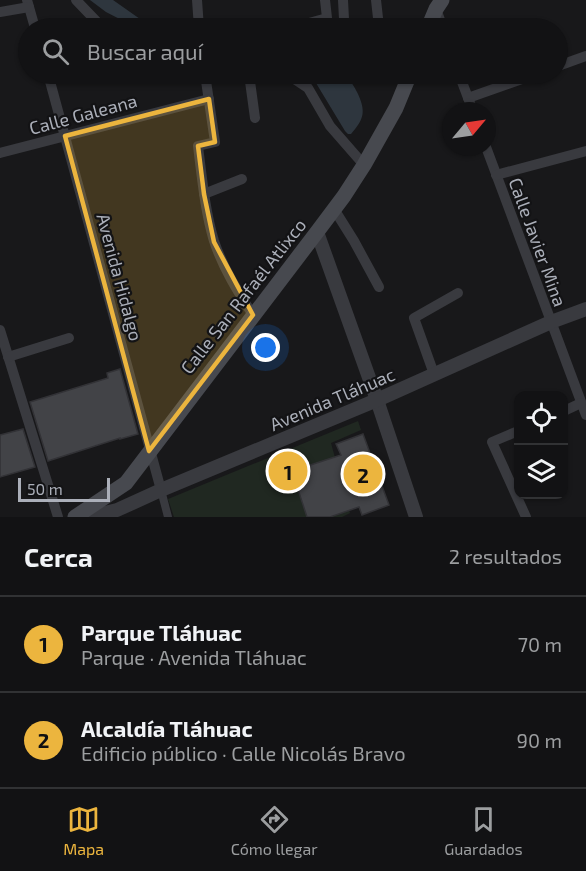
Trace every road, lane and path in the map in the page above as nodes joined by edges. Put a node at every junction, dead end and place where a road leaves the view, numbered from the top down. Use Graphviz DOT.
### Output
graph roads {
  1 [pos="76,0"];
  2 [pos="197,0"];
  3 [pos="325,0"];
  4 [pos="343,0"];
  5 [pos="376,0"];
  6 [pos="28,4"];
  7 [pos="439,4"];
  8 [pos="0,12"];
  9 [pos="93,18"];
  10 [pos="198,18"];
  11 [pos="327,18"];
  12 [pos="344,18"];
  13 [pos="379,18"];
  14 [pos="433,18"];
  15 [pos="586,56"];
  16 [pos="568,62"];
  17 [pos="51,84"];
  18 [pos="207,84"];
  19 [pos="250,84"];
  20 [pos="302,84"];
  21 [pos="406,84"];
  22 [pos="463,84"];
  23 [pos="508,84"];
  24 [pos="468,98"];
  25 [pos="209,99"];
  26 [pos="470,102"];
  27 [pos="255,118"];
  28 [pos="65,136"];
  29 [pos="586,151"];
  30 [pos="0,153"];
  31 [pos="489,156"];
  32 [pos="363,165"];
  33 [pos="496,175"];
  34 [pos="242,179"];
  35 [pos="204,194"];
  36 [pos="334,208"];
  37 [pos="317,232"];
  38 [pos="379,287"];
  39 [pos="458,293"];
  40 [pos="586,309"];
  41 [pos="253,315"];
  42 [pos="550,322"];
  43 [pos="0,330"];
  44 [pos="69,339"];
  45 [pos="8,357"];
  46 [pos="434,374"];
  47 [pos="376,400"];
  48 [pos="581,403"];
  49 [pos="568,409"];
  50 [pos="586,415"];
  51 [pos="514,433"];
  52 [pos="149,451"];
  53 [pos="161,490"];
  54 [pos="58,517"];
  55 [pos="75,517"];
  56 [pos="89,517"];
  57 [pos="168,517"];
  58 [pos="416,517"];
  59 [pos="526,517"];
  1 -- 9 [label="street"];
  2 -- 10 [label="street"];
  3 -- 11 [label="street"];
  4 -- 12 [label="street"];
  5 -- 13 [label="street"];
  6 -- 8 [label="street"];
  7 -- 14 [label="main road"];
  15 -- 16 [label="street"];
  17 -- 28 [label="street, Avenida Hidalgo"];
  18 -- 25 [label="street"];
  19 -- 27 [label="street"];
  20 -- 32 [label="street"];
  21 -- 32 [label="main road, Calle San Rafaél Atlixco"];
  22 -- 24 [label="street"];
  23 -- 24 [label="street"];
  24 -- 26 [label="street"];
  25 -- 28 [label="street, Calle Galeana"];
  25 -- 35 [label="street"];
  28 -- 30 [label="street, Calle Galeana"];
  28 -- 52 [label="street, Avenida Hidalgo"];
  29 -- 33 [label="street"];
  31 -- 33 [label="street, Calle Javier Mina"];
  32 -- 36 [label="main road, Calle San Rafaél Atlixco"];
  33 -- 42 [label="street, Calle Javier Mina"];
  34 -- 35 [label="street"];
  35 -- 41 [label="street"];
  36 -- 37 [label="main road, Calle San Rafaél Atlixco"];
  36 -- 38 [label="street"];
  37 -- 41 [label="main road, Calle San Rafaél Atlixco"];
  37 -- 47 [label="street"];
  39 -- 46 [label="street"];
  40 -- 42 [label="street, Avenida Tláhuac"];
  41 -- 52 [label="main road, Calle San Rafaél Atlixco"];
  42 -- 46 [label="street, Avenida Tláhuac"];
  42 -- 48 [label="street, Calle Javier Mina"];
  43 -- 45 [label="street"];
  44 -- 45 [label="street"];
  45 -- 54 [label="street"];
  46 -- 47 [label="street, Avenida Tláhuac"];
  47 -- 53 [label="street, Avenida Tláhuac"];
  47 -- 58 [label="street"];
  48 -- 49 [label="street"];
  48 -- 50 [label="street, Calle Javier Mina"];
  51 -- 59 [label="street"];
  52 -- 53 [label="street, Avenida Hidalgo"];
  52 -- 55 [label="main road, Calle San Rafaél Atlixco"];
  53 -- 56 [label="street, Avenida Tláhuac"];
  53 -- 57 [label="street"];
}
